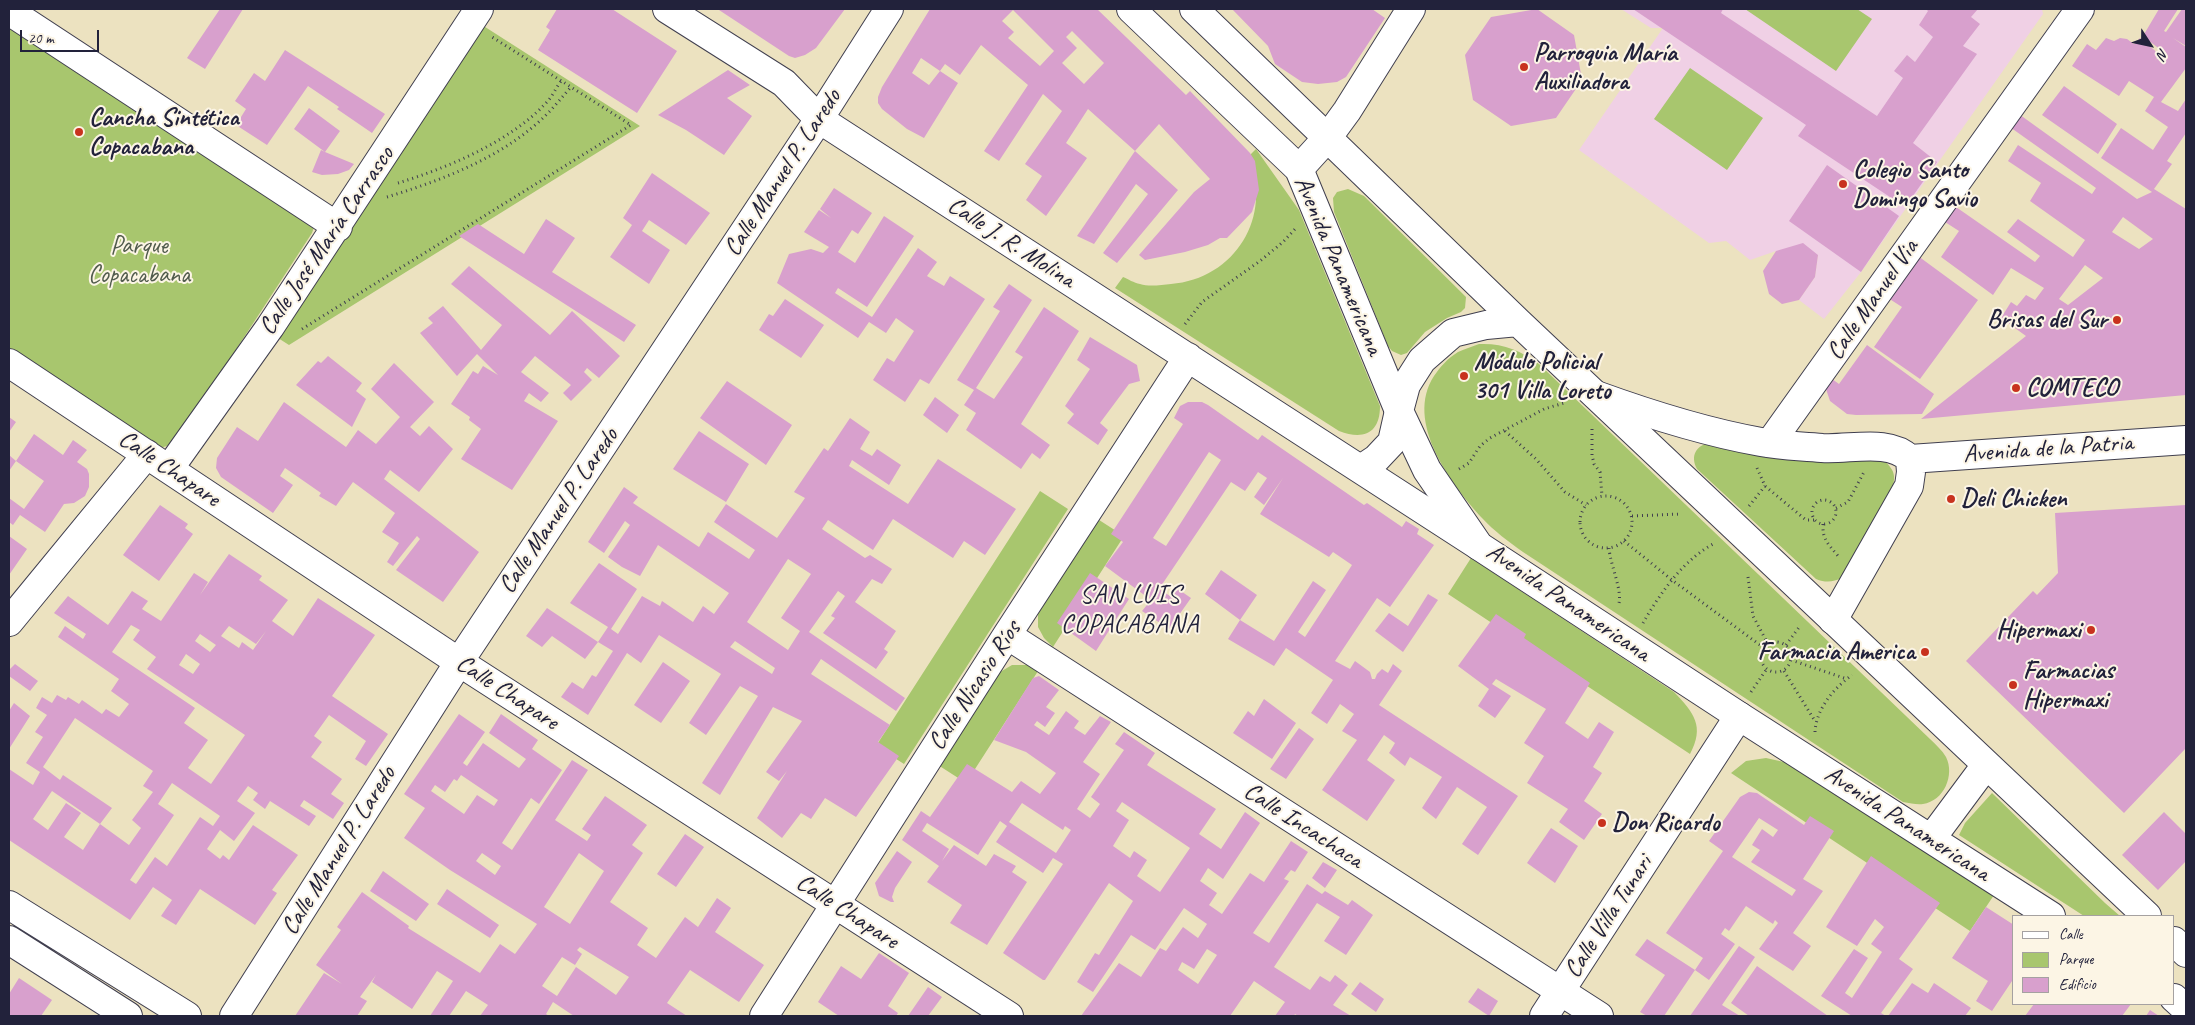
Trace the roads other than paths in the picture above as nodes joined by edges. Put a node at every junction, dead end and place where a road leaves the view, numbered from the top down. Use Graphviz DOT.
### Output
graph roads {
  1 [pos="668,9"];
  2 [pos="889,9"];
  3 [pos="1131,9"];
  4 [pos="1194,9"];
  5 [pos="1411,9"];
  6 [pos="2080,9"];
  7 [pos="9,11"];
  8 [pos="475,16"];
  9 [pos="819,119"];
  10 [pos="1328,136"];
  11 [pos="1299,169"];
  12 [pos="338,227"];
  13 [pos="1518,322"];
  14 [pos="1188,357"];
  15 [pos="9,363"];
  16 [pos="1596,396"];
  17 [pos="1399,411"];
  18 [pos="2186,440"];
  19 [pos="1763,453"];
  20 [pos="147,454"];
  21 [pos="1910,459"];
  22 [pos="169,469"];
  23 [pos="1361,469"];
  24 [pos="1479,546"];
  25 [pos="1833,620"];
  26 [pos="9,622"];
  27 [pos="1007,635"];
  28 [pos="459,662"];
  29 [pos="1745,705"];
  30 [pos="1986,765"];
  31 [pos="1931,839"];
  32 [pos="9,904"];
  33 [pos="835,905"];
  34 [pos="2049,915"];
  35 [pos="2146,915"];
  36 [pos="9,940"];
  37 [pos="2175,942"];
  38 [pos="2186,953"];
  39 [pos="1560,991"];
  40 [pos="2175,999"];
  41 [pos="2186,1009"];
  42 [pos="128,1016"];
  43 [pos="187,1016"];
  44 [pos="234,1016"];
  45 [pos="764,1016"];
  46 [pos="1009,1016"];
  47 [pos="1544,1016"];
  48 [pos="1599,1016"];
  1 -- 9 [label="street, Calle J. R. Molina"];
  2 -- 9 [label="street, Calle Manuel P. Laredo"];
  3 -- 11 [label="street, Avenida Panamericana"];
  4 -- 10 [label="street, Avenida Panamericana"];
  5 -- 10 [label="street"];
  6 -- 19 [label="street, Calle Manuel Via"];
  7 -- 12 [label="street"];
  8 -- 12 [label="street, Calle José María Carrasco"];
  9 -- 14 [label="street, Calle J. R. Molina"];
  9 -- 28 [label="street, Calle Manuel P. Laredo"];
  10 -- 11 [label="street"];
  10 -- 13 [label="street, Avenida Panamericana"];
  11 -- 17 [label="street, Avenida Panamericana"];
  12 -- 22 [label="street, Calle José María Carrasco"];
  13 -- 16 [label="street, Avenida Panamericana"];
  13 -- 17 [label="street"];
  14 -- 23 [label="street, Calle J. R. Molina"];
  14 -- 27 [label="street, Calle Nicasio Ríos"];
  15 -- 20 [label="street, Calle Chapare"];
  16 -- 19 [label="street"];
  16 -- 25 [label="street, Avenida Panamericana"];
  17 -- 23 [label="street"];
  17 -- 24 [label="street, Avenida Panamericana"];
  18 -- 21 [label="street, Avenida de la Patria"];
  19 -- 21 [label="street"];
  20 -- 22 [label="street, Calle Chapare"];
  20 -- 26 [label="street"];
  21 -- 25 [label="street"];
  22 -- 28 [label="street, Calle Chapare"];
  23 -- 24 [label="street, Calle J. R. Molina"];
  24 -- 29 [label="street, Avenida Panamericana"];
  25 -- 30 [label="street, Avenida Panamericana"];
  27 -- 33 [label="street, Calle Nicasio Ríos"];
  27 -- 39 [label="street, Calle Incachaca"];
  28 -- 33 [label="street, Calle Chapare"];
  28 -- 44 [label="street, Calle Manuel P. Laredo"];
  29 -- 31 [label="street, Avenida Panamericana"];
  29 -- 39 [label="street, Calle Villa Tunari"];
  30 -- 31 [label="street"];
  30 -- 35 [label="street, Avenida Panamericana"];
  31 -- 34 [label="street, Avenida Panamericana"];
  32 -- 43 [label="street"];
  33 -- 45 [label="street, Calle Nicasio Ríos"];
  33 -- 46 [label="street, Calle Chapare"];
  36 -- 42 [label="street"];
  37 -- 38 [label="street"];
  39 -- 47 [label="street, Calle Villa Tunari"];
  39 -- 48 [label="street, Calle Incachaca"];
  40 -- 41 [label="street"];
}
